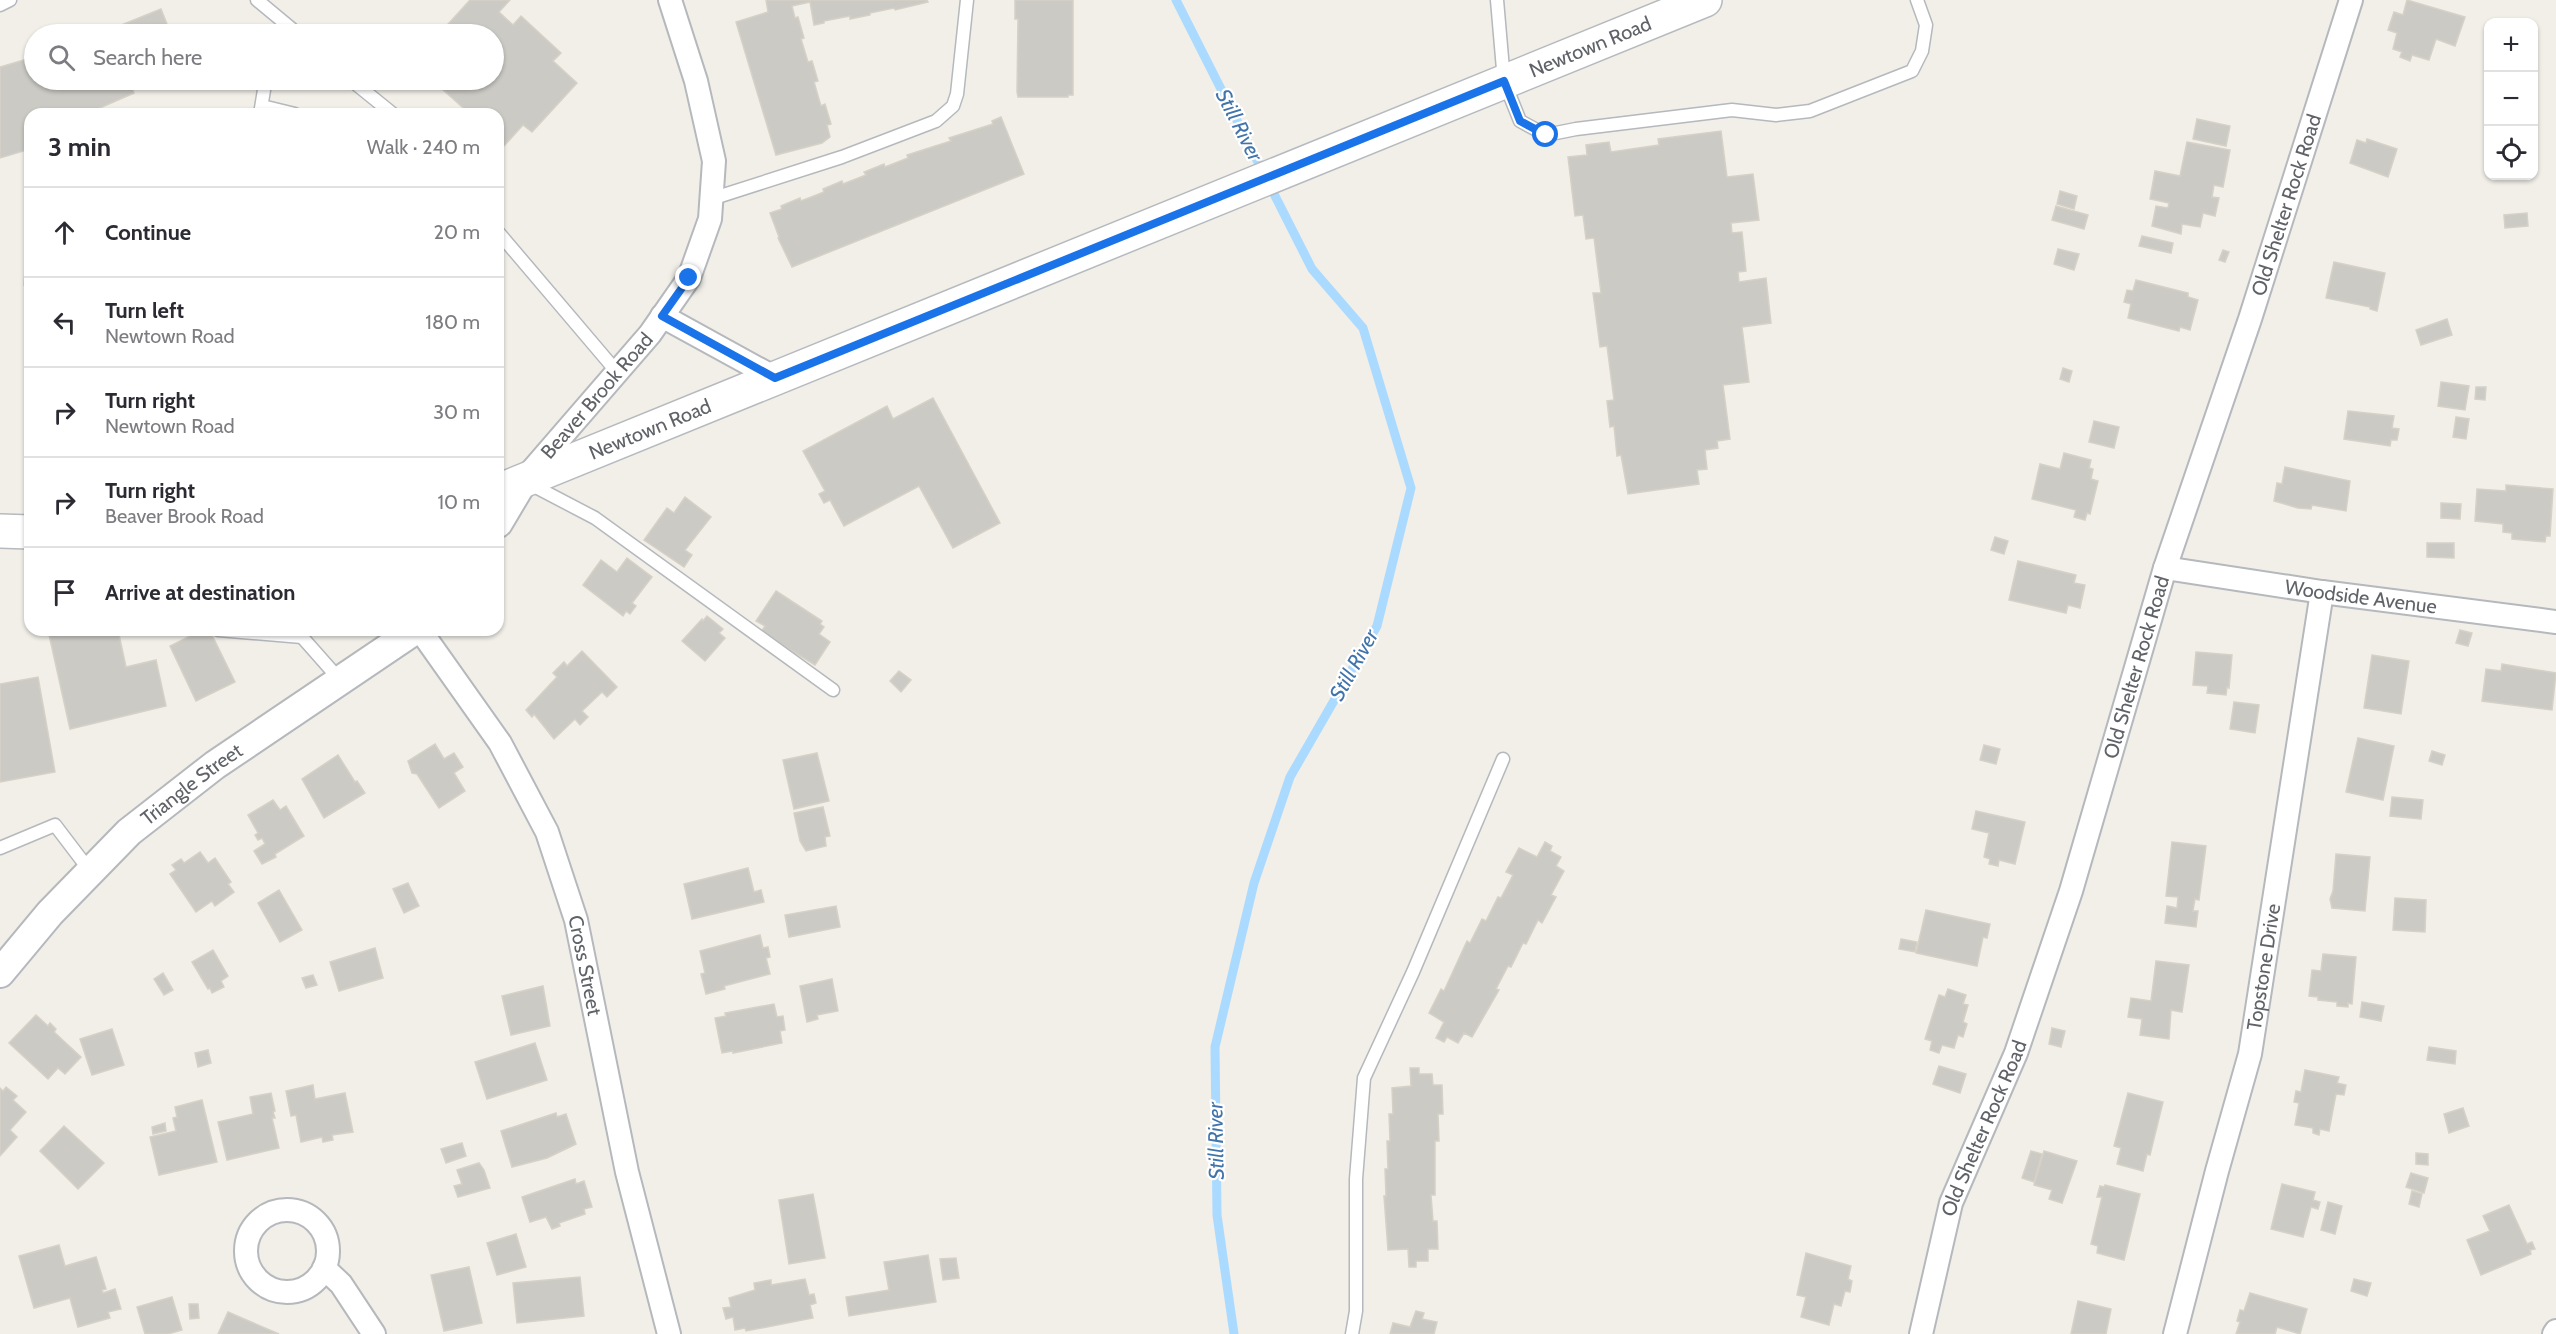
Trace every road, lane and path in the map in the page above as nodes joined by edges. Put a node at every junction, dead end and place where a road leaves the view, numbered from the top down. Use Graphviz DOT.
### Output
graph roads {
  1 [pos="10,0"];
  2 [pos="257,0"];
  3 [pos="670,0"];
  4 [pos="967,0"];
  5 [pos="1497,0"];
  6 [pos="1705,0"];
  7 [pos="1917,0"];
  8 [pos="2350,0"];
  9 [pos="0,5"];
  10 [pos="286,24"];
  11 [pos="1504,81"];
  12 [pos="264,90"];
  13 [pos="363,90"];
  14 [pos="261,108"];
  15 [pos="386,108"];
  16 [pos="711,199"];
  17 [pos="504,239"];
  18 [pos="662,316"];
  19 [pos="617,372"];
  20 [pos="775,378"];
  21 [pos="511,486"];
  22 [pos="504,506"];
  23 [pos="0,531"];
  24 [pos="24,532"];
  25 [pos="2165,568"];
  26 [pos="2322,592"];
  27 [pos="2556,622"];
  28 [pos="304,636"];
  29 [pos="408,636"];
  30 [pos="421,636"];
  31 [pos="340,680"];
  32 [pos="833,690"];
  33 [pos="1503,759"];
  34 [pos="0,848"];
  35 [pos="90,871"];
  36 [pos="0,973"];
  37 [pos="324,1268"];
  38 [pos="374,1334"];
  39 [pos="669,1334"];
  40 [pos="1352,1334"];
  41 [pos="1921,1334"];
  42 [pos="2175,1334"];
  1 -- 9 [label="lane"];
  2 -- 10 [label="lane"];
  3 -- 16 [label="street, Beaver Brook Road"];
  4 -- 16 [label="lane"];
  5 -- 11 [label="lane"];
  6 -- 11 [label="main road, Newtown Road"];
  7 -- 11 [label="lane"];
  8 -- 25 [label="street, Old Shelter Rock Road"];
  11 -- 20 [label="main road, Newtown Road"];
  12 -- 14 [label="lane"];
  13 -- 15 [label="lane"];
  16 -- 18 [label="street, Beaver Brook Road"];
  17 -- 19 [label="lane"];
  18 -- 19 [label="street, Beaver Brook Road"];
  18 -- 20 [label="street"];
  19 -- 21 [label="street, Beaver Brook Road"];
  20 -- 21 [label="main road, Newtown Road"];
  21 -- 22 [label="street"];
  21 -- 32 [label="lane"];
  23 -- 24 [label="main road"];
  25 -- 26 [label="street, Woodside Avenue"];
  25 -- 41 [label="street, Old Shelter Rock Road"];
  26 -- 27 [label="street, Woodside Avenue"];
  26 -- 42 [label="street, Topstone Drive"];
  28 -- 31 [label="lane"];
  29 -- 31 [label="street, Triangle Street"];
  30 -- 39 [label="street, Cross Street"];
  31 -- 35 [label="street, Triangle Street"];
  33 -- 40 [label="lane"];
  34 -- 35 [label="lane"];
  35 -- 36 [label="street, Triangle Street"];
  37 -- 38 [label="street"];
}
